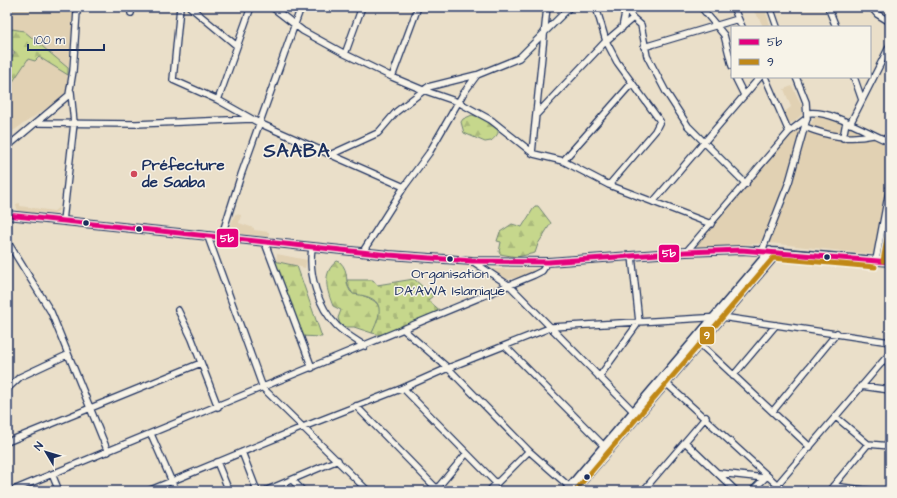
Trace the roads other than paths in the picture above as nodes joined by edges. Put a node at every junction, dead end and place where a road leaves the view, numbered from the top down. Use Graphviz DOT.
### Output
graph roads {
  1 [pos="79,7"];
  2 [pos="180,7"];
  3 [pos="190,7"];
  4 [pos="251,7"];
  5 [pos="272,7"];
  6 [pos="301,7"];
  7 [pos="362,7"];
  8 [pos="418,7"];
  9 [pos="547,7"];
  10 [pos="570,7"];
  11 [pos="596,7"];
  12 [pos="625,7"];
  13 [pos="702,7"];
  14 [pos="733,7"];
  15 [pos="770,7"];
  16 [pos="828,7"];
  17 [pos="871,7"];
  18 [pos="633,18"];
  19 [pos="738,19"];
  20 [pos="890,22"];
  21 [pos="296,24"];
  22 [pos="718,25"];
  23 [pos="742,26"];
  24 [pos="777,26"];
  25 [pos="836,26"];
  26 [pos="622,28"];
  27 [pos="544,32"];
  28 [pos="606,41"];
  29 [pos="890,45"];
  30 [pos="237,46"];
  31 [pos="644,47"];
  32 [pos="345,54"];
  33 [pos="731,62"];
  34 [pos="477,75"];
  35 [pos="392,77"];
  36 [pos="735,78"];
  37 [pos="759,78"];
  38 [pos="765,78"];
  39 [pos="796,78"];
  40 [pos="854,78"];
  41 [pos="632,82"];
  42 [pos="71,90"];
  43 [pos="422,90"];
  44 [pos="744,96"];
  45 [pos="218,100"];
  46 [pos="862,100"];
  47 [pos="458,102"];
  48 [pos="536,115"];
  49 [pos="808,116"];
  50 [pos="251,119"];
  51 [pos="38,123"];
  52 [pos="74,123"];
  53 [pos="259,123"];
  54 [pos="848,123"];
  55 [pos="805,127"];
  56 [pos="789,132"];
  57 [pos="873,135"];
  58 [pos="843,138"];
  59 [pos="890,142"];
  60 [pos="704,143"];
  61 [pos="7,147"];
  62 [pos="532,153"];
  63 [pos="332,154"];
  64 [pos="563,161"];
  65 [pos="746,184"];
  66 [pos="609,185"];
  67 [pos="890,185"];
  68 [pos="404,187"];
  69 [pos="653,202"];
  70 [pos="888,209"];
  71 [pos="7,215"];
  72 [pos="63,221"];
  73 [pos="711,224"];
  74 [pos="208,237"];
  75 [pos="221,238"];
  76 [pos="7,241"];
  77 [pos="265,242"];
  78 [pos="312,248"];
  79 [pos="762,251"];
  80 [pos="770,251"];
  81 [pos="686,252"];
  82 [pos="778,252"];
  83 [pos="362,253"];
  84 [pos="632,256"];
  85 [pos="876,260"];
  86 [pos="472,262"];
  87 [pos="548,262"];
  88 [pos="890,262"];
  89 [pos="510,286"];
  90 [pos="178,310"];
  91 [pos="719,317"];
  92 [pos="639,322"];
  93 [pos="776,325"];
  94 [pos="552,327"];
  95 [pos="404,330"];
  96 [pos="837,334"];
  97 [pos="890,334"];
  98 [pos="698,341"];
  99 [pos="890,342"];
  100 [pos="365,346"];
  101 [pos="505,346"];
  102 [pos="890,352"];
  103 [pos="67,355"];
  104 [pos="201,363"];
  105 [pos="312,368"];
  106 [pos="448,368"];
  107 [pos="734,376"];
  108 [pos="599,377"];
  109 [pos="666,383"];
  110 [pos="861,386"];
  111 [pos="263,388"];
  112 [pos="403,388"];
  113 [pos="7,389"];
  114 [pos="890,390"];
  115 [pos="356,406"];
  116 [pos="218,407"];
  117 [pos="90,408"];
  118 [pos="772,411"];
  119 [pos="634,412"];
  120 [pos="836,416"];
  121 [pos="706,417"];
  122 [pos="302,426"];
  123 [pos="151,434"];
  124 [pos="7,442"];
  125 [pos="685,442"];
  126 [pos="868,444"];
  127 [pos="604,446"];
  128 [pos="890,446"];
  129 [pos="810,447"];
  130 [pos="529,451"];
  131 [pos="108,452"];
  132 [pos="242,452"];
  133 [pos="466,454"];
  134 [pos="338,460"];
  135 [pos="217,462"];
  136 [pos="719,473"];
  137 [pos="52,474"];
  138 [pos="766,476"];
  139 [pos="292,480"];
  140 [pos="172,481"];
  141 [pos="496,483"];
  142 [pos="777,485"];
  143 [pos="834,486"];
  144 [pos="436,490"];
  145 [pos="571,490"];
  146 [pos="646,490"];
  147 [pos="11,491"];
  148 [pos="59,491"];
  149 [pos="148,491"];
  150 [pos="176,491"];
  151 [pos="229,491"];
  152 [pos="257,491"];
  153 [pos="265,491"];
  154 [pos="303,491"];
  155 [pos="368,491"];
  156 [pos="489,491"];
  157 [pos="736,491"];
  158 [pos="752,491"];
  159 [pos="784,491"];
  160 [pos="829,491"];
  161 [pos="872,491"];
  1 -- 42 [label="street"];
  2 -- 45 [label="street"];
  3 -- 30 [label="street"];
  4 -- 30 [label="street"];
  5 -- 21 [label="street"];
  6 -- 21 [label="street"];
  7 -- 32 [label="street"];
  8 -- 35 [label="street"];
  9 -- 27 [label="street"];
  10 -- 27 [label="street"];
  11 -- 28 [label="street"];
  12 -- 18 [label="street"];
  12 -- 26 [label="street"];
  13 -- 22 [label="street"];
  14 -- 19 [label="street"];
  15 -- 24 [label="street"];
  16 -- 25 [label="street"];
  17 -- 20 [label="street"];
  18 -- 26 [label="street"];
  18 -- 31 [label="street"];
  19 -- 22 [label="street"];
  19 -- 23 [label="street"];
  21 -- 32 [label="street"];
  21 -- 53 [label="street"];
  22 -- 31 [label="street"];
  22 -- 33 [label="street"];
  26 -- 28 [label="street"];
  27 -- 34 [label="street"];
  27 -- 48 [label="street"];
  28 -- 41 [label="street"];
  28 -- 48 [label="street"];
  29 -- 46 [label="street"];
  30 -- 45 [label="street"];
  31 -- 60 [label="street"];
  32 -- 35 [label="street"];
  34 -- 43 [label="street"];
  34 -- 47 [label="street"];
  35 -- 43 [label="street"];
  36 -- 44 [label="street"];
  37 -- 44 [label="street"];
  38 -- 56 [label="street"];
  39 -- 49 [label="street"];
  40 -- 46 [label="street"];
  41 -- 64 [label="street"];
  41 -- 66 [label="street"];
  42 -- 51 [label="street"];
  42 -- 52 [label="street"];
  43 -- 47 [label="street"];
  43 -- 63 [label="street"];
  44 -- 60 [label="street"];
  45 -- 50 [label="street"];
  46 -- 54 [label="street"];
  47 -- 62 [label="street"];
  47 -- 68 [label="street"];
  48 -- 62 [label="street"];
  49 -- 54 [label="street"];
  49 -- 55 [label="street"];
  49 -- 56 [label="street"];
  50 -- 52 [label="street"];
  50 -- 53 [label="street"];
  51 -- 52 [label="street"];
  51 -- 61 [label="street"];
  52 -- 72 [label="street"];
  53 -- 63 [label="street"];
  53 -- 75 [label="street"];
  54 -- 57 [label="street"];
  54 -- 58 [label="street"];
  55 -- 58 [label="street"];
  55 -- 79 [label="street"];
  56 -- 65 [label="street"];
  57 -- 58 [label="street"];
  57 -- 59 [label="street"];
  60 -- 65 [label="street"];
  60 -- 69 [label="street"];
  62 -- 64 [label="street"];
  63 -- 68 [label="street"];
  64 -- 66 [label="street"];
  65 -- 73 [label="street"];
  66 -- 69 [label="street"];
  67 -- 70 [label="street"];
  68 -- 83 [label="street"];
  69 -- 73 [label="street"];
  70 -- 85 [label="street"];
  71 -- 72 [label="street"];
  72 -- 74 [label="street"];
  73 -- 81 [label="street"];
  74 -- 75 [label="street"];
  74 -- 111 [label="street"];
  75 -- 77 [label="street"];
  76 -- 103 [label="street"];
  77 -- 78 [label="street"];
  77 -- 105 [label="street"];
  78 -- 83 [label="street"];
  78 -- 100 [label="street"];
  79 -- 80 [label="street"];
  79 -- 81 [label="street"];
  80 -- 82 [label="street"];
  80 -- 91 [label="street"];
  81 -- 84 [label="street"];
  82 -- 85 [label="street"];
  82 -- 91 [label="street"];
  83 -- 86 [label="street"];
  84 -- 87 [label="street"];
  84 -- 92 [label="street"];
  85 -- 88 [label="street"];
  86 -- 87 [label="street"];
  86 -- 89 [label="street"];
  87 -- 89 [label="street"];
  89 -- 94 [label="street"];
  89 -- 95 [label="street"];
  90 -- 104 [label="street"];
  91 -- 92 [label="street"];
  91 -- 93 [label="street"];
  91 -- 98 [label="street"];
  92 -- 94 [label="street"];
  92 -- 108 [label="street"];
  93 -- 96 [label="street"];
  93 -- 107 [label="street"];
  94 -- 101 [label="street"];
  94 -- 108 [label="street"];
  95 -- 100 [label="street"];
  95 -- 106 [label="street"];
  96 -- 99 [label="street"];
  96 -- 118 [label="street"];
  97 -- 99 [label="street"];
  98 -- 107 [label="street"];
  98 -- 109 [label="street"];
  98 -- 119 [label="street"];
  100 -- 105 [label="street"];
  101 -- 106 [label="street"];
  101 -- 127 [label="street"];
  102 -- 110 [label="street"];
  103 -- 113 [label="street"];
  103 -- 117 [label="street"];
  104 -- 116 [label="street"];
  104 -- 117 [label="street"];
  105 -- 111 [label="street"];
  106 -- 112 [label="street"];
  106 -- 130 [label="street"];
  107 -- 118 [label="street"];
  108 -- 119 [label="street"];
  109 -- 121 [label="street"];
  109 -- 145 [label="street"];
  110 -- 114 [label="street"];
  110 -- 120 [label="street"];
  111 -- 116 [label="street"];
  111 -- 122 [label="street"];
  112 -- 115 [label="street"];
  112 -- 133 [label="street"];
  115 -- 122 [label="street"];
  115 -- 144 [label="street"];
  116 -- 123 [label="street"];
  117 -- 124 [label="street"];
  117 -- 131 [label="street"];
  118 -- 129 [label="street"];
  119 -- 127 [label="street"];
  120 -- 126 [label="street"];
  120 -- 129 [label="street"];
  121 -- 125 [label="street"];
  121 -- 138 [label="street"];
  122 -- 132 [label="street"];
  122 -- 134 [label="street"];
  123 -- 131 [label="street"];
  123 -- 140 [label="street"];
  125 -- 136 [label="street"];
  125 -- 146 [label="street"];
  126 -- 128 [label="street"];
  126 -- 143 [label="street"];
  127 -- 145 [label="street"];
  129 -- 142 [label="street"];
  130 -- 141 [label="street"];
  130 -- 145 [label="street"];
  131 -- 137 [label="street"];
  132 -- 135 [label="street"];
  132 -- 152 [label="street"];
  133 -- 141 [label="street"];
  133 -- 144 [label="street"];
  134 -- 139 [label="street"];
  134 -- 155 [label="street"];
  135 -- 140 [label="street"];
  135 -- 151 [label="street"];
  136 -- 138 [label="street"];
  136 -- 157 [label="street"];
  137 -- 147 [label="street"];
  137 -- 148 [label="street"];
  138 -- 142 [label="street"];
  138 -- 158 [label="street"];
  139 -- 153 [label="street"];
  139 -- 154 [label="street"];
  140 -- 149 [label="street"];
  140 -- 150 [label="street"];
  141 -- 156 [label="street"];
  142 -- 159 [label="street"];
  143 -- 160 [label="street"];
  143 -- 161 [label="street"];
}
